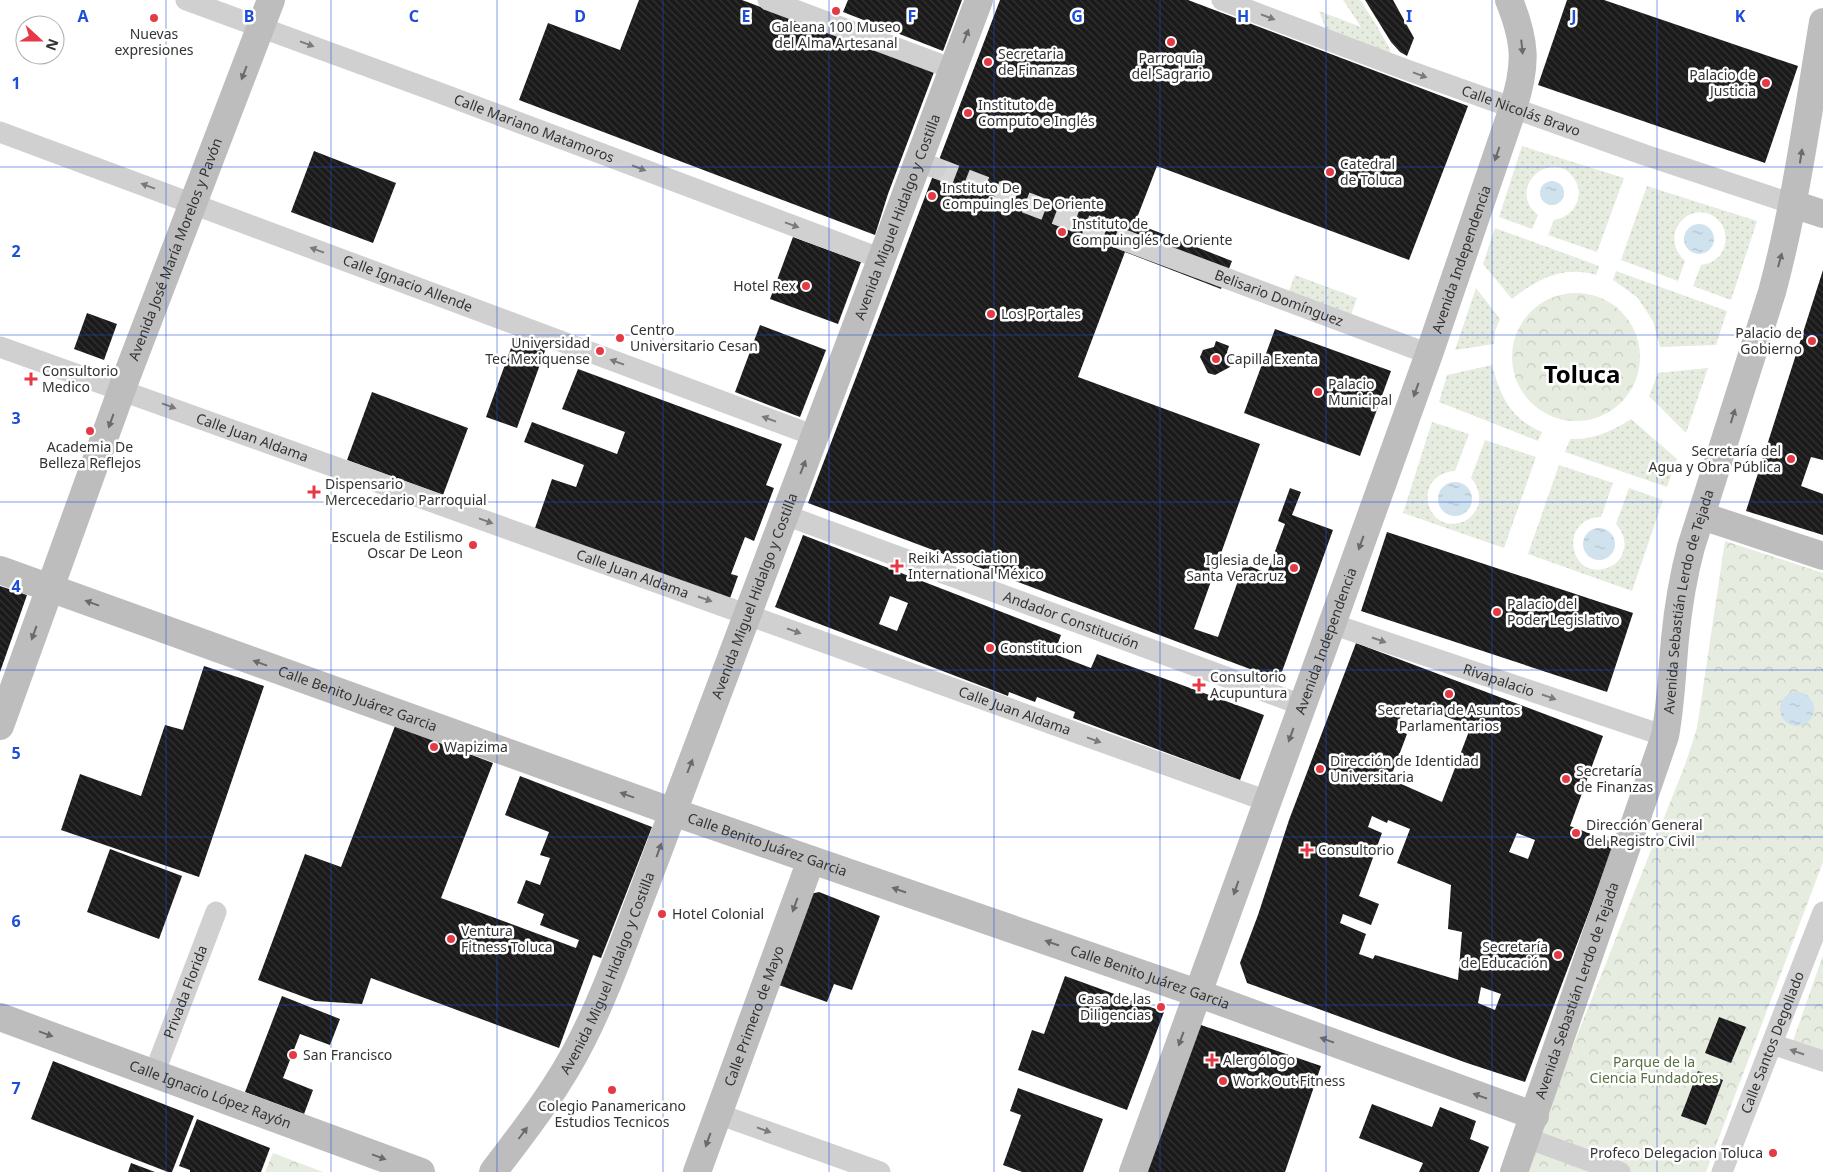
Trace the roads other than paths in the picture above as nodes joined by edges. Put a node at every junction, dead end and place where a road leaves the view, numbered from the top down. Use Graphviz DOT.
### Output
graph roads {
  1 [pos="186,0"];
  2 [pos="271,0"];
  3 [pos="768,0"];
  4 [pos="979,0"];
  5 [pos="1222,0"];
  6 [pos="1509,0"];
  7 [pos="1823,22"];
  8 [pos="261,27"];
  9 [pos="953,69"];
  10 [pos="1513,108"];
  11 [pos="0,132"];
  12 [pos="194,203"];
  13 [pos="1793,204"];
  14 [pos="1823,214"];
  15 [pos="1129,242"];
  16 [pos="882,259"];
  17 [pos="0,347"];
  18 [pos="1429,354"];
  19 [pos="123,390"];
  20 [pos="815,436"];
  21 [pos="785,514"];
  22 [pos="1702,516"];
  23 [pos="1823,556"];
  24 [pos="0,570"];
  25 [pos="50,587"];
  26 [pos="748,614"];
  27 [pos="1332,624"];
  28 [pos="1302,706"];
  29 [pos="0,726"];
  30 [pos="1666,736"];
  31 [pos="1267,801"];
  32 [pos="673,812"];
  33 [pos="811,860"];
  34 [pos="216,912"];
  35 [pos="1821,921"];
  36 [pos="1197,993"];
  37 [pos="0,1017"];
  38 [pos="1772,1044"];
  39 [pos="1823,1061"];
  40 [pos="154,1074"];
  41 [pos="718,1114"];
  42 [pos="1531,1127"];
  43 [pos="421,1172"];
  44 [pos="493,1172"];
  45 [pos="697,1172"];
  46 [pos="880,1172"];
  47 [pos="1133,1172"];
  48 [pos="1514,1172"];
  49 [pos="1620,1172"];
  50 [pos="1722,1172"];
  1 -- 8 [label="street, Calle Mariano Matamoros"];
  2 -- 8 [label="main road, Avenida José María Morelos y Pavón"];
  3 -- 9 [label="street"];
  9 -- 4 [label="main road, Avenida Miguel Hidalgo y Costilla, one-way"];
  5 -- 10 [label="street, Calle Nicolás Bravo, one-way"];
  6 -- 10 [label="main road, Avenida Independencia, one-way"];
  13 -- 7 [label="main road, Avenida Sebastián Lerdo de Tejada, one-way"];
  8 -- 12 [label="main road, Avenida José María Morelos y Pavón, one-way"];
  8 -- 16 [label="street, Calle Mariano Matamoros, one-way"];
  9 -- 16 [label="main road, Avenida Miguel Hidalgo y Costilla"];
  10 -- 13 [label="street, Calle Nicolás Bravo"];
  10 -- 18 [label="main road, Avenida Independencia, one-way"];
  12 -- 11 [label="street, Calle Ignacio Allende, one-way"];
  12 -- 19 [label="main road, Avenida José María Morelos y Pavón"];
  20 -- 12 [label="street, Calle Ignacio Allende, one-way"];
  13 -- 14 [label="main road, Calle Nicolás Bravo"];
  22 -- 13 [label="main road, Avenida Sebastián Lerdo de Tejada, one-way"];
  15 -- 18 [label="street, Belisario Domínguez"];
  16 -- 20 [label="main road, Avenida Miguel Hidalgo y Costilla"];
  17 -- 19 [label="street, Calle Juan Aldama"];
  18 -- 27 [label="main road, Avenida Independencia, one-way"];
  19 -- 25 [label="main road, Avenida José María Morelos y Pavón, one-way"];
  19 -- 26 [label="street, Calle Juan Aldama, one-way"];
  21 -- 20 [label="main road, Avenida Miguel Hidalgo y Costilla, one-way"];
  21 -- 26 [label="main road, Avenida Miguel Hidalgo y Costilla"];
  21 -- 28 [label="street, Andador Constitución"];
  22 -- 23 [label="main road"];
  22 -- 30 [label="main road, Avenida Sebastián Lerdo de Tejada"];
  24 -- 25 [label="main road, Calle Benito Juárez Garcia"];
  25 -- 29 [label="main road, Avenida José María Morelos y Pavón, one-way"];
  32 -- 25 [label="main road, Calle Benito Juárez Garcia, one-way"];
  26 -- 31 [label="street, Calle Juan Aldama, one-way"];
  32 -- 26 [label="main road, Avenida Miguel Hidalgo y Costilla, one-way"];
  27 -- 28 [label="main road, Avenida Independencia"];
  27 -- 30 [label="street, Rivapalacio, one-way"];
  28 -- 31 [label="main road, Avenida Independencia, one-way"];
  30 -- 42 [label="main road, Avenida Sebastián Lerdo de Tejada"];
  31 -- 36 [label="main road, Avenida Independencia, one-way"];
  32 -- 33 [label="main road, Calle Benito Juárez Garcia"];
  44 -- 32 [label="main road, Avenida Miguel Hidalgo y Costilla, one-way"];
  36 -- 33 [label="main road, Calle Benito Juárez Garcia, one-way"];
  33 -- 41 [label="main road, Calle Primero de Mayo, one-way"];
  34 -- 40 [label="street, Privada Florida"];
  35 -- 38 [label="street, Calle Santos Degollado"];
  42 -- 36 [label="main road, Calle Benito Juárez Garcia, one-way"];
  36 -- 47 [label="main road, Avenida Independencia, one-way"];
  37 -- 40 [label="main road, Calle Ignacio López Rayón, one-way"];
  39 -- 38 [label="street, one-way"];
  38 -- 50 [label="street, Calle Santos Degollado"];
  40 -- 43 [label="main road, Calle Ignacio López Rayón, one-way"];
  41 -- 45 [label="main road, Calle Primero de Mayo, one-way"];
  41 -- 46 [label="street, one-way"];
  42 -- 48 [label="main road, Avenida Sebastián Lerdo de Tejada"];
  42 -- 49 [label="street"];
}
